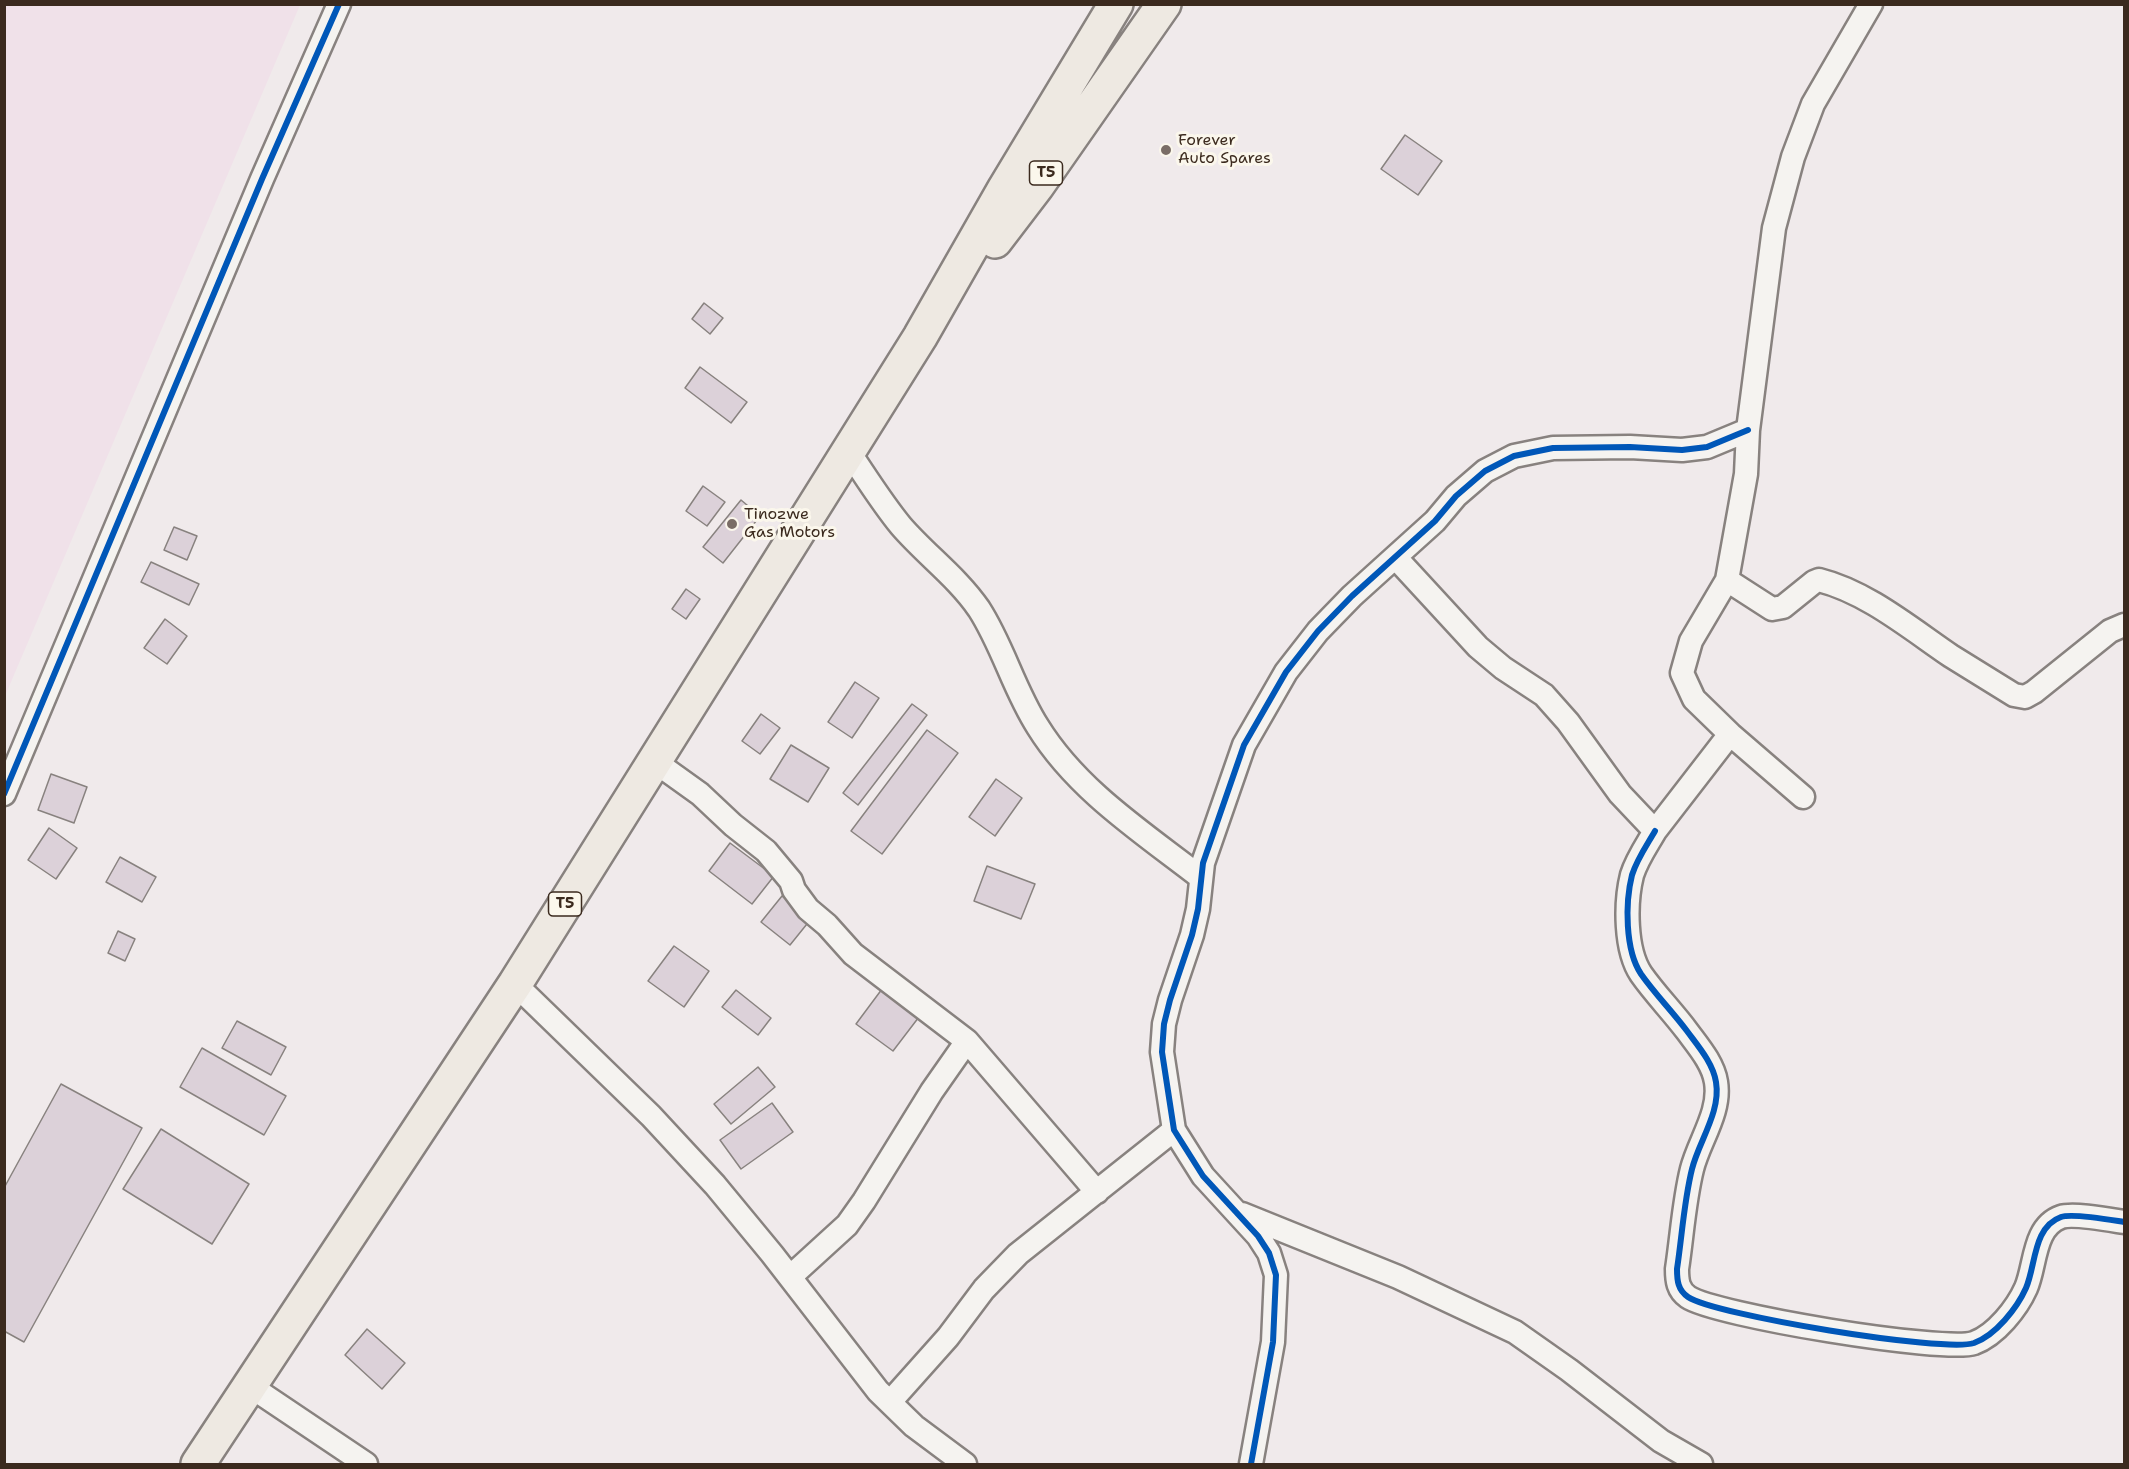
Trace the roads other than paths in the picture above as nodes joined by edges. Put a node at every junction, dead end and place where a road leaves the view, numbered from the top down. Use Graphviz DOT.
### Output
graph roads {
  1 [pos="339,4"];
  2 [pos="1116,4"];
  3 [pos="1164,4"];
  4 [pos="1871,4"];
  5 [pos="920,337"];
  6 [pos="1748,430"];
  7 [pos="849,452"];
  8 [pos="1396,558"];
  9 [pos="1727,580"];
  10 [pos="2124,625"];
  11 [pos="1730,734"];
  12 [pos="654,761"];
  13 [pos="4,794"];
  14 [pos="1803,797"];
  15 [pos="1655,831"];
  16 [pos="1200,877"];
  17 [pos="515,984"];
  18 [pos="967,1041"];
  19 [pos="1174,1130"];
  20 [pos="1097,1192"];
  21 [pos="1236,1212"];
  22 [pos="2124,1222"];
  23 [pos="790,1277"];
  24 [pos="250,1386"];
  25 [pos="890,1402"];
  26 [pos="198,1464"];
  27 [pos="366,1464"];
  28 [pos="965,1464"];
  29 [pos="1251,1464"];
  30 [pos="1701,1464"];
  1 -- 13 [label="street"];
  2 -- 5 [label="highway, T5"];
  3 -- 5 [label="highway, T5"];
  4 -- 6 [label="street"];
  5 -- 7 [label="highway, T5"];
  6 -- 8 [label="street"];
  6 -- 9 [label="street"];
  7 -- 12 [label="highway, T5"];
  7 -- 16 [label="street"];
  8 -- 15 [label="street"];
  8 -- 16 [label="street"];
  9 -- 10 [label="street"];
  9 -- 11 [label="street"];
  11 -- 14 [label="street"];
  11 -- 15 [label="street"];
  12 -- 17 [label="highway, T5"];
  12 -- 18 [label="street"];
  15 -- 22 [label="street"];
  16 -- 19 [label="street"];
  17 -- 23 [label="street"];
  17 -- 24 [label="highway, T5"];
  18 -- 20 [label="street"];
  18 -- 23 [label="street"];
  19 -- 20 [label="street"];
  19 -- 21 [label="street"];
  20 -- 25 [label="street"];
  21 -- 29 [label="street"];
  21 -- 30 [label="street"];
  23 -- 25 [label="street"];
  24 -- 26 [label="highway, T5"];
  24 -- 27 [label="street"];
  25 -- 28 [label="street"];
}
